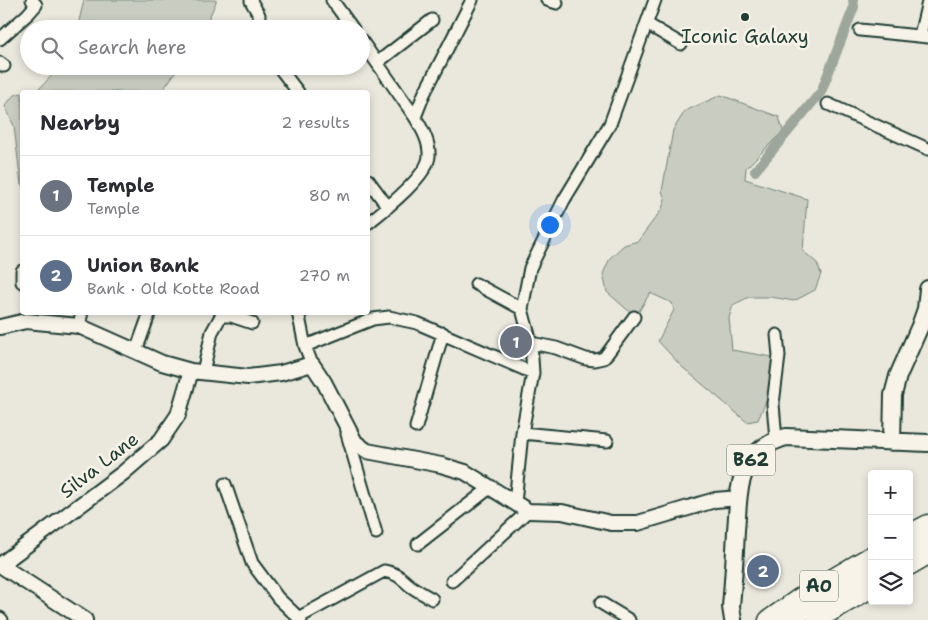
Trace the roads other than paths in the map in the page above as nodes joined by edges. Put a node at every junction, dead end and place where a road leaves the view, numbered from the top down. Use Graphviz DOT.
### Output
graph roads {
  1 [pos="32,0"];
  2 [pos="332,0"];
  3 [pos="472,0"];
  4 [pos="655,0"];
  5 [pos="251,1"];
  6 [pos="928,2"];
  7 [pos="21,20"];
  8 [pos="259,20"];
  9 [pos="346,20"];
  10 [pos="432,20"];
  11 [pos="20,21"];
  12 [pos="647,24"];
  13 [pos="860,30"];
  14 [pos="924,36"];
  15 [pos="0,39"];
  16 [pos="681,44"];
  17 [pos="370,52"];
  18 [pos="378,62"];
  19 [pos="285,75"];
  20 [pos="296,90"];
  21 [pos="828,104"];
  22 [pos="416,117"];
  23 [pos="928,150"];
  24 [pos="370,183"];
  25 [pos="388,207"];
  26 [pos="370,221"];
  27 [pos="476,284"];
  28 [pos="928,289"];
  29 [pos="522,309"];
  30 [pos="149,315"];
  31 [pos="298,315"];
  32 [pos="26,317"];
  33 [pos="634,317"];
  34 [pos="80,319"];
  35 [pos="252,323"];
  36 [pos="0,327"];
  37 [pos="924,328"];
  38 [pos="443,333"];
  39 [pos="777,335"];
  40 [pos="531,343"];
  41 [pos="306,346"];
  42 [pos="136,351"];
  43 [pos="312,364"];
  44 [pos="197,372"];
  45 [pos="533,373"];
  46 [pos="343,422"];
  47 [pos="416,426"];
  48 [pos="522,433"];
  49 [pos="776,440"];
  50 [pos="607,441"];
  51 [pos="892,442"];
  52 [pos="928,443"];
  53 [pos="225,484"];
  54 [pos="491,487"];
  55 [pos="739,498"];
  56 [pos="515,503"];
  57 [pos="528,511"];
  58 [pos="928,524"];
  59 [pos="913,532"];
  60 [pos="376,533"];
  61 [pos="928,540"];
  62 [pos="418,544"];
  63 [pos="913,549"];
  64 [pos="928,555"];
  65 [pos="868,557"];
  66 [pos="928,561"];
  67 [pos="913,564"];
  68 [pos="0,565"];
  69 [pos="913,570"];
  70 [pos="868,574"];
  71 [pos="452,581"];
  72 [pos="868,590"];
  73 [pos="432,599"];
  74 [pos="868,601"];
  75 [pos="601,603"];
  76 [pos="730,616"];
  77 [pos="299,619"];
  78 [pos="85,620"];
  79 [pos="629,620"];
  80 [pos="768,620"];
  81 [pos="788,620"];
  82 [pos="817,620"];
  83 [pos="840,620"];
  1 -- 7 [label="street"];
  2 -- 9 [label="street"];
  3 -- 22 [label="street"];
  4 -- 12 [label="street"];
  5 -- 8 [label="street"];
  6 -- 14 [label="street"];
  10 -- 18 [label="street"];
  11 -- 15 [label="street"];
  12 -- 16 [label="street"];
  12 -- 29 [label="street"];
  13 -- 14 [label="street"];
  17 -- 18 [label="street"];
  18 -- 22 [label="street"];
  19 -- 20 [label="street"];
  21 -- 23 [label="street"];
  22 -- 25 [label="street"];
  24 -- 25 [label="street"];
  25 -- 26 [label="street"];
  27 -- 29 [label="street"];
  28 -- 37 [label="main road"];
  29 -- 40 [label="street"];
  30 -- 42 [label="street"];
  31 -- 41 [label="street"];
  32 -- 34 [label="street"];
  32 -- 36 [label="street"];
  33 -- 40 [label="street"];
  34 -- 42 [label="street"];
  35 -- 44 [label="street"];
  37 -- 51 [label="main road"];
  38 -- 41 [label="street"];
  38 -- 45 [label="street"];
  38 -- 47 [label="street"];
  39 -- 49 [label="street"];
  40 -- 45 [label="street"];
  41 -- 43 [label="street"];
  42 -- 44 [label="street"];
  43 -- 44 [label="street"];
  43 -- 46 [label="street"];
  44 -- 68 [label="street, Silva Lane"];
  45 -- 48 [label="street"];
  46 -- 54 [label="street"];
  46 -- 60 [label="street"];
  48 -- 50 [label="street"];
  48 -- 56 [label="street"];
  49 -- 51 [label="main road, B62"];
  49 -- 55 [label="main road, B62"];
  51 -- 52 [label="main road, B62"];
  53 -- 77 [label="street"];
  54 -- 56 [label="street"];
  54 -- 62 [label="street"];
  55 -- 57 [label="street"];
  55 -- 76 [label="main road, B62"];
  56 -- 57 [label="street"];
  57 -- 71 [label="street"];
  58 -- 59 [label="highway"];
  61 -- 63 [label="highway"];
  64 -- 67 [label="highway"];
  65 -- 80 [label="highway, A0"];
  66 -- 69 [label="highway"];
  68 -- 78 [label="street"];
  70 -- 81 [label="highway"];
  72 -- 82 [label="highway"];
  73 -- 77 [label="street"];
  74 -- 83 [label="highway, A0"];
  75 -- 79 [label="street"];
}
